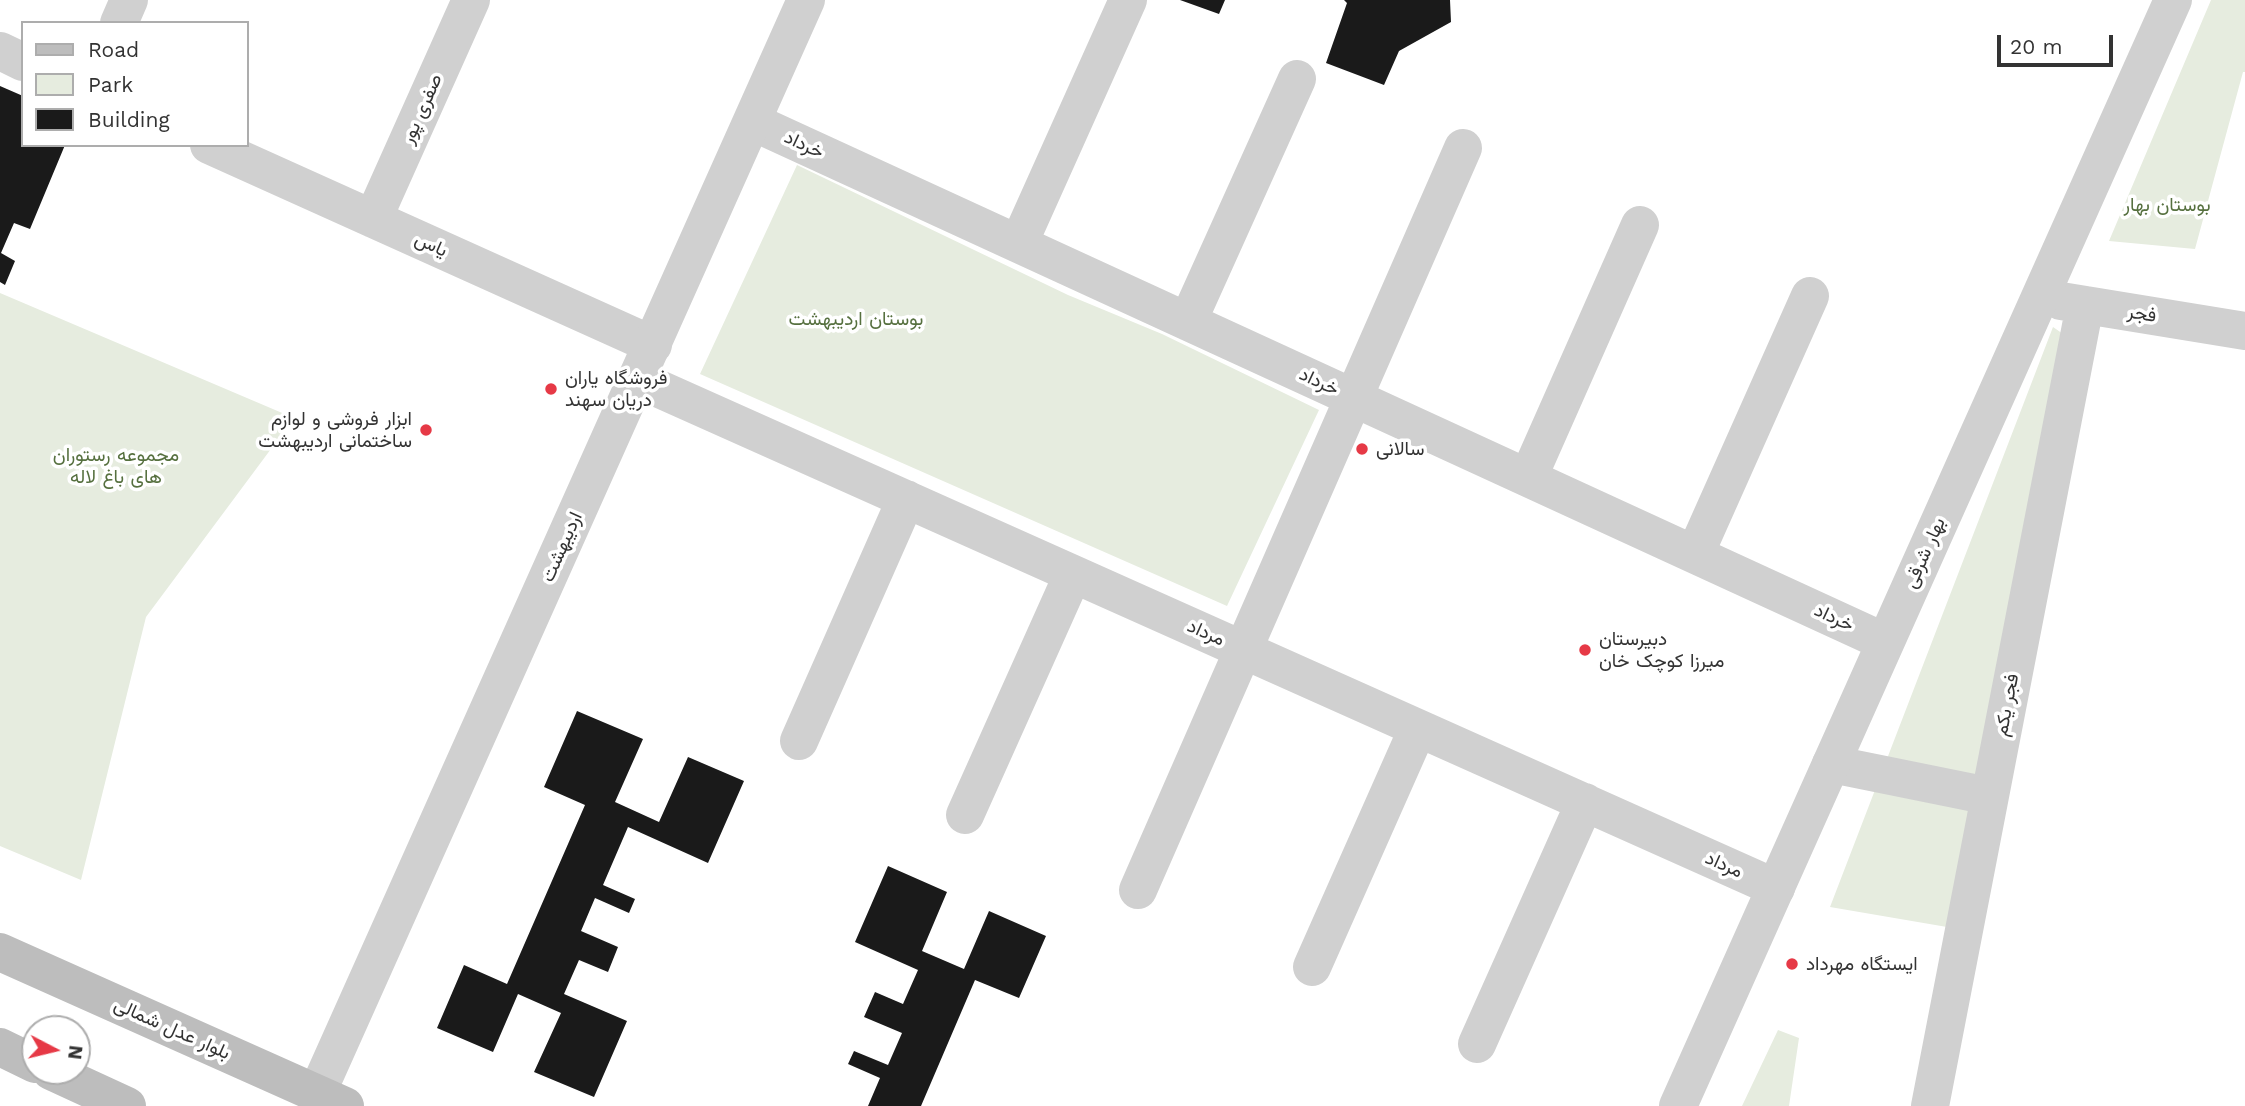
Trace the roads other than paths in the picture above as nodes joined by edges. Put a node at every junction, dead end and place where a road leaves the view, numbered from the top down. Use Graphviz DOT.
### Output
graph roads {
  1 [pos="130,0"];
  2 [pos="471,0"];
  3 [pos="806,0"];
  4 [pos="1128,0"];
  5 [pos="2173,0"];
  6 [pos="120,21"];
  7 [pos="0,51"];
  8 [pos="21,61"];
  9 [pos="1297,79"];
  10 [pos="753,122"];
  11 [pos="213,147"];
  12 [pos="1463,148"];
  13 [pos="373,219"];
  14 [pos="1640,225"];
  15 [pos="1019,243"];
  16 [pos="1810,296"];
  17 [pos="2040,297"];
  18 [pos="2085,305"];
  19 [pos="1188,321"];
  20 [pos="2245,331"];
  21 [pos="653,345"];
  22 [pos="637,379"];
  23 [pos="1354,397"];
  24 [pos="1528,478"];
  25 [pos="906,499"];
  26 [pos="1695,554"];
  27 [pos="1073,574"];
  28 [pos="1885,642"];
  29 [pos="1244,650"];
  30 [pos="1418,728"];
  31 [pos="799,741"];
  32 [pos="1831,764"];
  33 [pos="1989,796"];
  34 [pos="1585,802"];
  35 [pos="965,815"];
  36 [pos="1776,888"];
  37 [pos="1138,890"];
  38 [pos="0,951"];
  39 [pos="1312,967"];
  40 [pos="1477,1044"];
  41 [pos="0,1048"];
  42 [pos="21,1057"];
  43 [pos="81,1085"];
  44 [pos="331,1100"];
  45 [pos="127,1106"];
  46 [pos="1678,1106"];
  47 [pos="1930,1106"];
  1 -- 6 [label="street"];
  2 -- 13 [label="street, صفری پور"];
  3 -- 10 [label="street, اردیبهشت"];
  4 -- 15 [label="street"];
  5 -- 17 [label="street, بهار شرقی"];
  7 -- 8 [label="street"];
  9 -- 19 [label="street"];
  10 -- 15 [label="street, خرداد"];
  10 -- 21 [label="street, اردیبهشت"];
  11 -- 13 [label="street, یاس"];
  12 -- 23 [label="street"];
  13 -- 21 [label="street, یاس"];
  14 -- 24 [label="street"];
  15 -- 19 [label="street, خرداد"];
  16 -- 26 [label="street"];
  17 -- 18 [label="street, فجر"];
  17 -- 28 [label="street, بهار شرقی"];
  18 -- 20 [label="street, فجر"];
  18 -- 33 [label="street, فجر یکم"];
  19 -- 23 [label="street, خرداد"];
  21 -- 22 [label="street, اردیبهشت"];
  22 -- 25 [label="street, مرداد"];
  22 -- 44 [label="street, اردیبهشت"];
  23 -- 24 [label="street, خرداد"];
  23 -- 29 [label="street"];
  24 -- 26 [label="street, خرداد"];
  25 -- 27 [label="street, مرداد"];
  25 -- 31 [label="street"];
  26 -- 28 [label="street, خرداد"];
  27 -- 29 [label="street, مرداد"];
  27 -- 35 [label="street"];
  28 -- 32 [label="street, بهار شرقی"];
  29 -- 30 [label="street, مرداد"];
  29 -- 37 [label="street"];
  30 -- 34 [label="street, مرداد"];
  30 -- 39 [label="street"];
  32 -- 33 [label="street"];
  32 -- 36 [label="street, بهار شرقی"];
  33 -- 47 [label="street, فجر یکم"];
  34 -- 36 [label="street, مرداد"];
  34 -- 40 [label="street"];
  36 -- 46 [label="street, بهار شرقی"];
  38 -- 44 [label="main road, بلوار عدل شمالی"];
  41 -- 42 [label="main road"];
  43 -- 45 [label="main road"];
}
